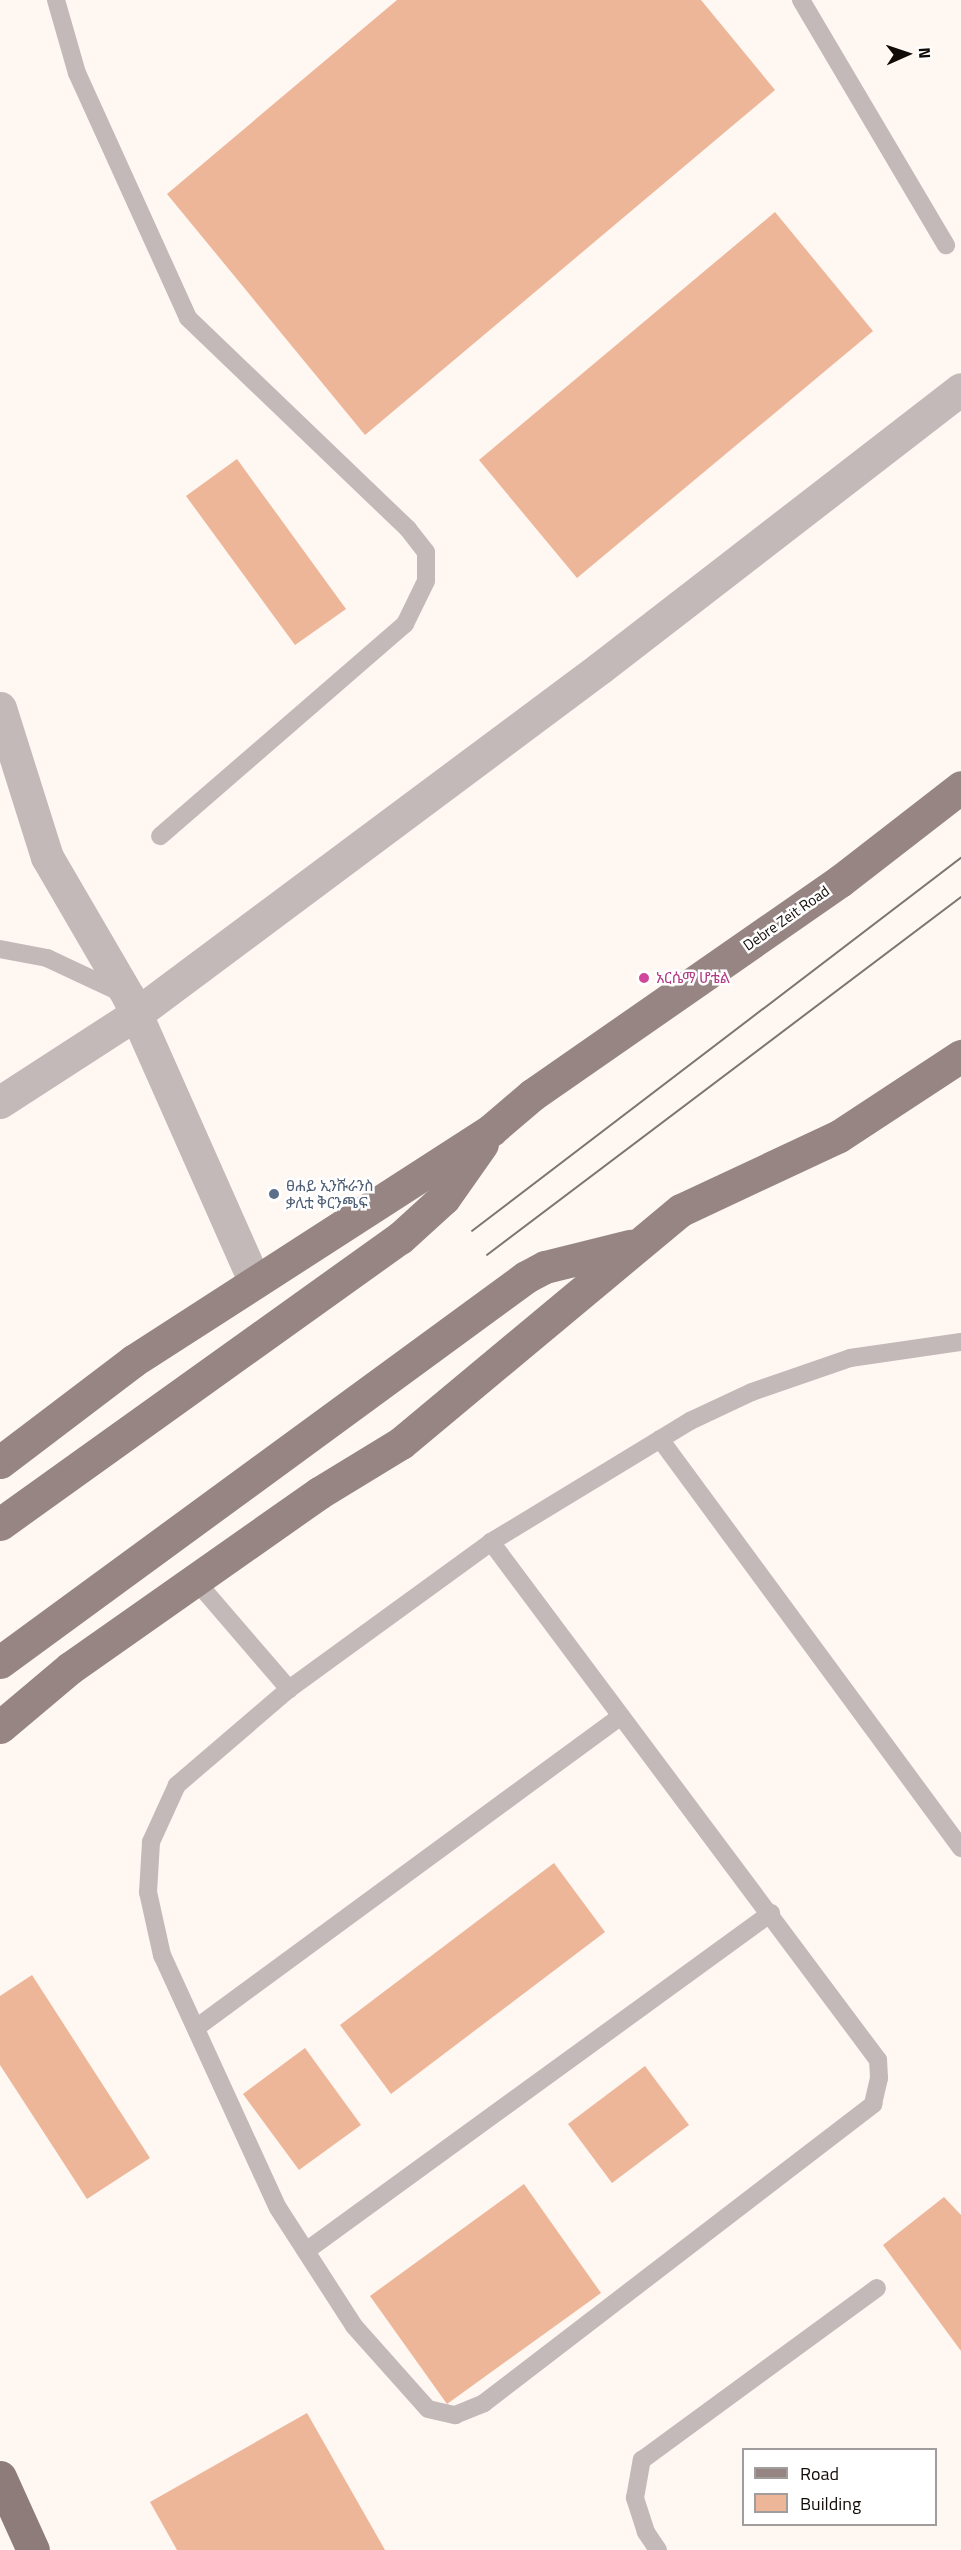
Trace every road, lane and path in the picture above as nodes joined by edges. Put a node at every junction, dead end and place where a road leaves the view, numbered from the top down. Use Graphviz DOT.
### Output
graph roads {
  1 [pos="56,0"];
  2 [pos="801,0"];
  3 [pos="946,245"];
  4 [pos="961,389"];
  5 [pos="0,708"];
  6 [pos="961,787"];
  7 [pos="160,836"];
  8 [pos="0,950"];
  9 [pos="132,1005"];
  10 [pos="961,1056"];
  11 [pos="0,1102"];
  12 [pos="491,1130"];
  13 [pos="638,1244"];
  14 [pos="255,1282"];
  15 [pos="961,1342"];
  16 [pos="660,1439"];
  17 [pos="0,1462"];
  18 [pos="0,1524"];
  19 [pos="491,1542"];
  20 [pos="196,1581"];
  21 [pos="0,1662"];
  22 [pos="289,1689"];
  23 [pos="621,1716"];
  24 [pos="0,1727"];
  25 [pos="961,1848"];
  26 [pos="771,1913"];
  27 [pos="196,2028"];
  28 [pos="306,2251"];
  29 [pos="877,2288"];
  30 [pos="0,2476"];
  31 [pos="33,2550"];
  32 [pos="658,2550"];
  1 -- 7 [label="lane"];
  2 -- 3 [label="lane"];
  4 -- 9 [label="street"];
  5 -- 9 [label="street"];
  6 -- 12 [label="main road, Debre Zeit Road"];
  8 -- 9 [label="lane"];
  9 -- 11 [label="street"];
  9 -- 14 [label="street"];
  10 -- 13 [label="main road"];
  12 -- 14 [label="main road"];
  12 -- 18 [label="main road"];
  13 -- 20 [label="main road"];
  13 -- 21 [label="main road"];
  14 -- 17 [label="main road"];
  15 -- 16 [label="lane"];
  16 -- 19 [label="lane"];
  16 -- 25 [label="lane"];
  19 -- 22 [label="lane"];
  19 -- 23 [label="lane"];
  20 -- 22 [label="lane"];
  20 -- 24 [label="main road"];
  22 -- 27 [label="lane"];
  23 -- 26 [label="lane"];
  23 -- 27 [label="lane"];
  26 -- 28 [label="lane"];
  26 -- 28 [label="lane"];
  27 -- 28 [label="lane"];
  29 -- 32 [label="lane"];
  30 -- 31 [label="highway"];
}
